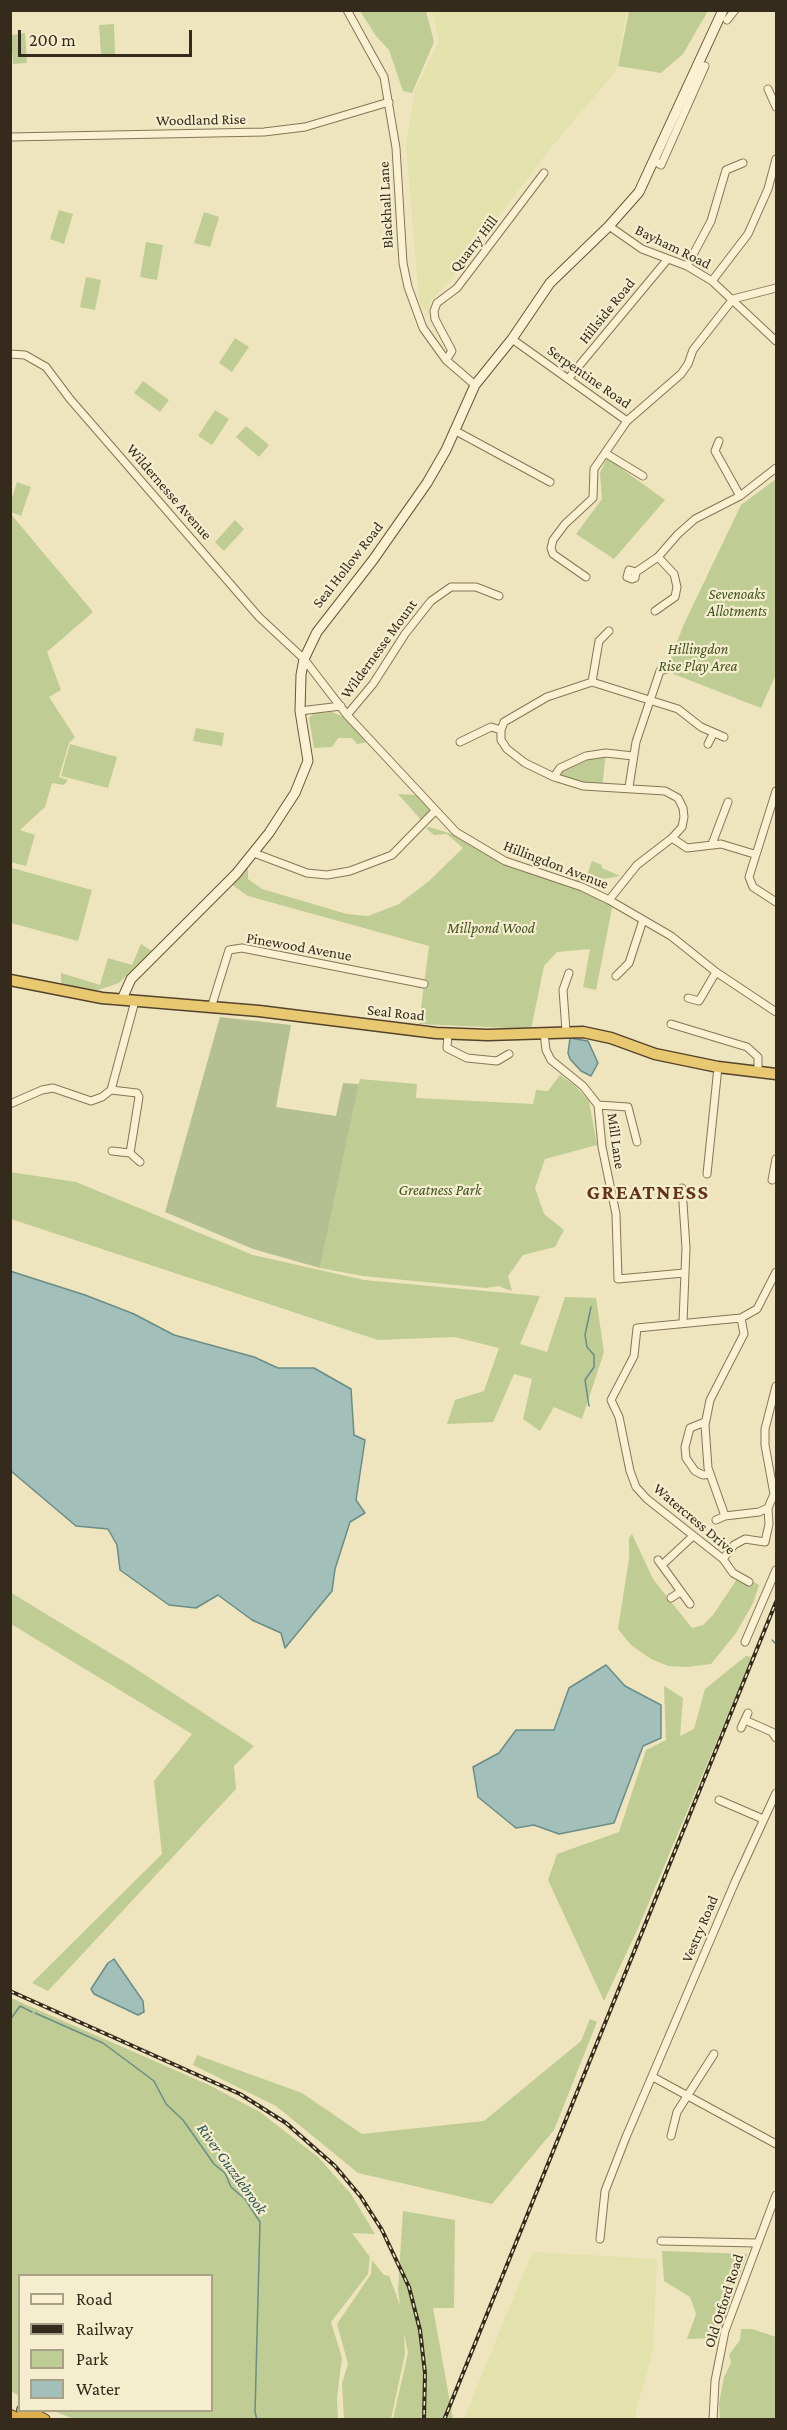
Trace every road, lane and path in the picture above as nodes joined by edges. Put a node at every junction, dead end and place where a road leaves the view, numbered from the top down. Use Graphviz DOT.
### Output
graph roads {
  1 [pos="347,10"];
  2 [pos="723,10"];
  3 [pos="736,12"];
  4 [pos="727,20"];
  5 [pos="705,66"];
  6 [pos="768,89"];
  7 [pos="389,102"];
  8 [pos="777,107"];
  9 [pos="681,110"];
  10 [pos="10,137"];
  11 [pos="777,159"];
  12 [pos="743,163"];
  13 [pos="544,173"];
  14 [pos="609,226"];
  15 [pos="667,260"];
  16 [pos="687,266"];
  17 [pos="712,281"];
  18 [pos="777,288"];
  19 [pos="733,299"];
  20 [pos="512,339"];
  21 [pos="777,341"];
  22 [pos="10,354"];
  23 [pos="446,360"];
  24 [pos="568,379"];
  25 [pos="475,385"];
  26 [pos="627,422"];
  27 [pos="454,430"];
  28 [pos="719,441"];
  29 [pos="605,453"];
  30 [pos="777,468"];
  31 [pos="643,476"];
  32 [pos="550,482"];
  33 [pos="740,496"];
  34 [pos="658,556"];
  35 [pos="636,572"];
  36 [pos="586,577"];
  37 [pos="499,596"];
  38 [pos="655,611"];
  39 [pos="609,631"];
  40 [pos="304,659"];
  41 [pos="670,668"];
  42 [pos="592,682"];
  43 [pos="651,700"];
  44 [pos="340,706"];
  45 [pos="300,711"];
  46 [pos="347,715"];
  47 [pos="501,730"];
  48 [pos="713,734"];
  49 [pos="724,737"];
  50 [pos="460,741"];
  51 [pos="708,744"];
  52 [pos="633,756"];
  53 [pos="554,777"];
  54 [pos="629,787"];
  55 [pos="777,791"];
  56 [pos="718,804"];
  57 [pos="435,811"];
  58 [pos="672,838"];
  59 [pos="712,844"];
  60 [pos="254,852"];
  61 [pos="754,854"];
  62 [pos="609,900"];
  63 [pos="777,902"];
  64 [pos="643,920"];
  65 [pos="716,972"];
  66 [pos="568,973"];
  67 [pos="616,976"];
  68 [pos="10,980"];
  69 [pos="424,984"];
  70 [pos="563,990"];
  71 [pos="572,992"];
  72 [pos="688,998"];
  73 [pos="122,999"];
  74 [pos="135,1001"];
  75 [pos="211,1008"];
  76 [pos="777,1012"];
  77 [pos="672,1026"];
  78 [pos="566,1031"];
  79 [pos="544,1033"];
  80 [pos="448,1034"];
  81 [pos="508,1054"];
  82 [pos="718,1067"];
  83 [pos="758,1072"];
  84 [pos="777,1074"];
  85 [pos="111,1090"];
  86 [pos="12,1095"];
  87 [pos="13,1103"];
  88 [pos="598,1105"];
  89 [pos="643,1128"];
  90 [pos="635,1130"];
  91 [pos="637,1142"];
  92 [pos="112,1151"];
  93 [pos="130,1153"];
  94 [pos="777,1160"];
  95 [pos="140,1162"];
  96 [pos="707,1174"];
  97 [pos="772,1180"];
  98 [pos="682,1188"];
  99 [pos="777,1272"];
  100 [pos="684,1274"];
  101 [pos="770,1287"];
  102 [pos="777,1293"];
  103 [pos="741,1318"];
  104 [pos="683,1322"];
  105 [pos="777,1386"];
  106 [pos="705,1422"];
  107 [pos="710,1474"];
  108 [pos="768,1508"];
  109 [pos="725,1516"];
  110 [pos="716,1520"];
  111 [pos="693,1536"];
  112 [pos="723,1559"];
  113 [pos="777,1570"];
  114 [pos="749,1582"];
  115 [pos="680,1592"];
  116 [pos="671,1598"];
  117 [pos="690,1604"];
  118 [pos="745,1642"];
  119 [pos="741,1728"];
  120 [pos="777,1738"];
  121 [pos="777,1793"];
  122 [pos="719,1800"];
  123 [pos="763,1819"];
  124 [pos="714,2054"];
  125 [pos="653,2078"];
  126 [pos="688,2096"];
  127 [pos="671,2136"];
  128 [pos="777,2144"];
  129 [pos="777,2195"];
  130 [pos="600,2239"];
  131 [pos="661,2241"];
  132 [pos="757,2243"];
  133 [pos="26,2412"];
  134 [pos="10,2416"];
  135 [pos="20,2420"];
  136 [pos="44,2420"];
  137 [pos="713,2420"];
  1 -- 7 [label="street, Blackhall Lane"];
  2 -- 9 [label="main road, Seal Hollow Road"];
  3 -- 4 [label="street"];
  5 -- 9 [label="street, Seal Hollow Road"];
  6 -- 8 [label="street"];
  7 -- 10 [label="street, Woodland Rise"];
  7 -- 23 [label="street, Blackhall Lane"];
  9 -- 14 [label="main road, Seal Hollow Road"];
  11 -- 17 [label="street"];
  12 -- 16 [label="street"];
  13 -- 23 [label="street, Quarry Hill"];
  14 -- 15 [label="street, Bayham Road"];
  14 -- 20 [label="main road, Seal Hollow Road"];
  15 -- 16 [label="street, Bayham Road"];
  15 -- 24 [label="street, Hillside Road"];
  16 -- 17 [label="street, Bayham Road"];
  17 -- 19 [label="street, Bayham Road"];
  18 -- 19 [label="street"];
  19 -- 21 [label="street, Bayham Road"];
  19 -- 26 [label="street, Serpentine Road"];
  20 -- 24 [label="street, Serpentine Road"];
  20 -- 25 [label="main road, Seal Hollow Road"];
  22 -- 40 [label="street, Wildernesse Avenue"];
  23 -- 25 [label="street, Blackhall Lane"];
  24 -- 26 [label="street, Serpentine Road"];
  25 -- 27 [label="main road, Seal Hollow Road"];
  26 -- 29 [label="street"];
  27 -- 32 [label="street"];
  27 -- 40 [label="main road, Seal Hollow Road"];
  28 -- 33 [label="street"];
  29 -- 31 [label="street"];
  29 -- 36 [label="street"];
  30 -- 33 [label="street"];
  33 -- 34 [label="street"];
  34 -- 35 [label="street"];
  34 -- 38 [label="street"];
  37 -- 46 [label="street, Wildernesse Mount"];
  39 -- 42 [label="street"];
  40 -- 44 [label="street, Wildernesse Avenue"];
  40 -- 45 [label="main road, Seal Hollow Road"];
  41 -- 43 [label="street"];
  42 -- 43 [label="street"];
  42 -- 47 [label="street"];
  43 -- 48 [label="street"];
  43 -- 52 [label="street"];
  44 -- 45 [label="street"];
  44 -- 46 [label="street, Hillingdon Avenue"];
  45 -- 60 [label="main road, Seal Hollow Road"];
  46 -- 57 [label="street, Hillingdon Avenue"];
  47 -- 50 [label="street"];
  47 -- 53 [label="street"];
  48 -- 49 [label="street"];
  48 -- 51 [label="street"];
  52 -- 53 [label="street"];
  52 -- 54 [label="street"];
  53 -- 54 [label="street"];
  54 -- 58 [label="street"];
  55 -- 61 [label="street"];
  56 -- 59 [label="street"];
  57 -- 60 [label="street"];
  57 -- 62 [label="street, Hillingdon Avenue"];
  58 -- 59 [label="street"];
  58 -- 62 [label="street"];
  59 -- 61 [label="street"];
  60 -- 73 [label="main road, Seal Hollow Road"];
  61 -- 63 [label="street"];
  62 -- 64 [label="street, Hillingdon Avenue"];
  64 -- 65 [label="street, Hillingdon Avenue"];
  64 -- 67 [label="street"];
  65 -- 72 [label="street"];
  65 -- 76 [label="street, Hillingdon Avenue"];
  66 -- 70 [label="street"];
  68 -- 73 [label="highway, Seal Road"];
  69 -- 75 [label="street, Pinewood Avenue"];
  70 -- 71 [label="street"];
  70 -- 78 [label="street"];
  73 -- 74 [label="highway, Seal Road"];
  74 -- 75 [label="highway, Seal Road"];
  74 -- 85 [label="street"];
  75 -- 80 [label="highway, Seal Road"];
  77 -- 83 [label="street"];
  78 -- 79 [label="highway, Seal Road"];
  78 -- 82 [label="highway, Seal Road"];
  79 -- 80 [label="highway, Seal Road"];
  79 -- 88 [label="street, Mill Lane"];
  80 -- 81 [label="street"];
  82 -- 83 [label="highway, Seal Road"];
  82 -- 96 [label="street"];
  83 -- 84 [label="highway, Seal Road"];
  85 -- 87 [label="street"];
  85 -- 93 [label="street"];
  86 -- 87 [label="street"];
  88 -- 90 [label="street"];
  88 -- 100 [label="street, Mill Lane"];
  89 -- 90 [label="street"];
  90 -- 91 [label="street"];
  92 -- 93 [label="street"];
  93 -- 95 [label="street"];
  94 -- 97 [label="street"];
  98 -- 100 [label="street"];
  99 -- 101 [label="street"];
  100 -- 104 [label="street"];
  101 -- 102 [label="street"];
  101 -- 103 [label="street"];
  103 -- 104 [label="street"];
  103 -- 106 [label="street"];
  104 -- 111 [label="street, Watercress Drive"];
  105 -- 108 [label="street"];
  106 -- 107 [label="street"];
  106 -- 107 [label="street"];
  107 -- 109 [label="street"];
  108 -- 109 [label="street"];
  108 -- 112 [label="street"];
  109 -- 110 [label="street"];
  111 -- 112 [label="street, Watercress Drive"];
  111 -- 115 [label="street"];
  112 -- 114 [label="street, Watercress Drive"];
  113 -- 118 [label="street"];
  115 -- 116 [label="street"];
  115 -- 117 [label="street"];
  119 -- 120 [label="street"];
  121 -- 123 [label="street, Vestry Road"];
  122 -- 123 [label="street"];
  123 -- 125 [label="street, Vestry Road"];
  124 -- 126 [label="street"];
  125 -- 126 [label="street"];
  125 -- 130 [label="street, Vestry Road"];
  126 -- 127 [label="street"];
  126 -- 128 [label="street"];
  129 -- 132 [label="street, Old Otford Road"];
  131 -- 132 [label="street"];
  132 -- 137 [label="street, Old Otford Road"];
  133 -- 136 [label="highway"];
  134 -- 135 [label="highway"];
}
